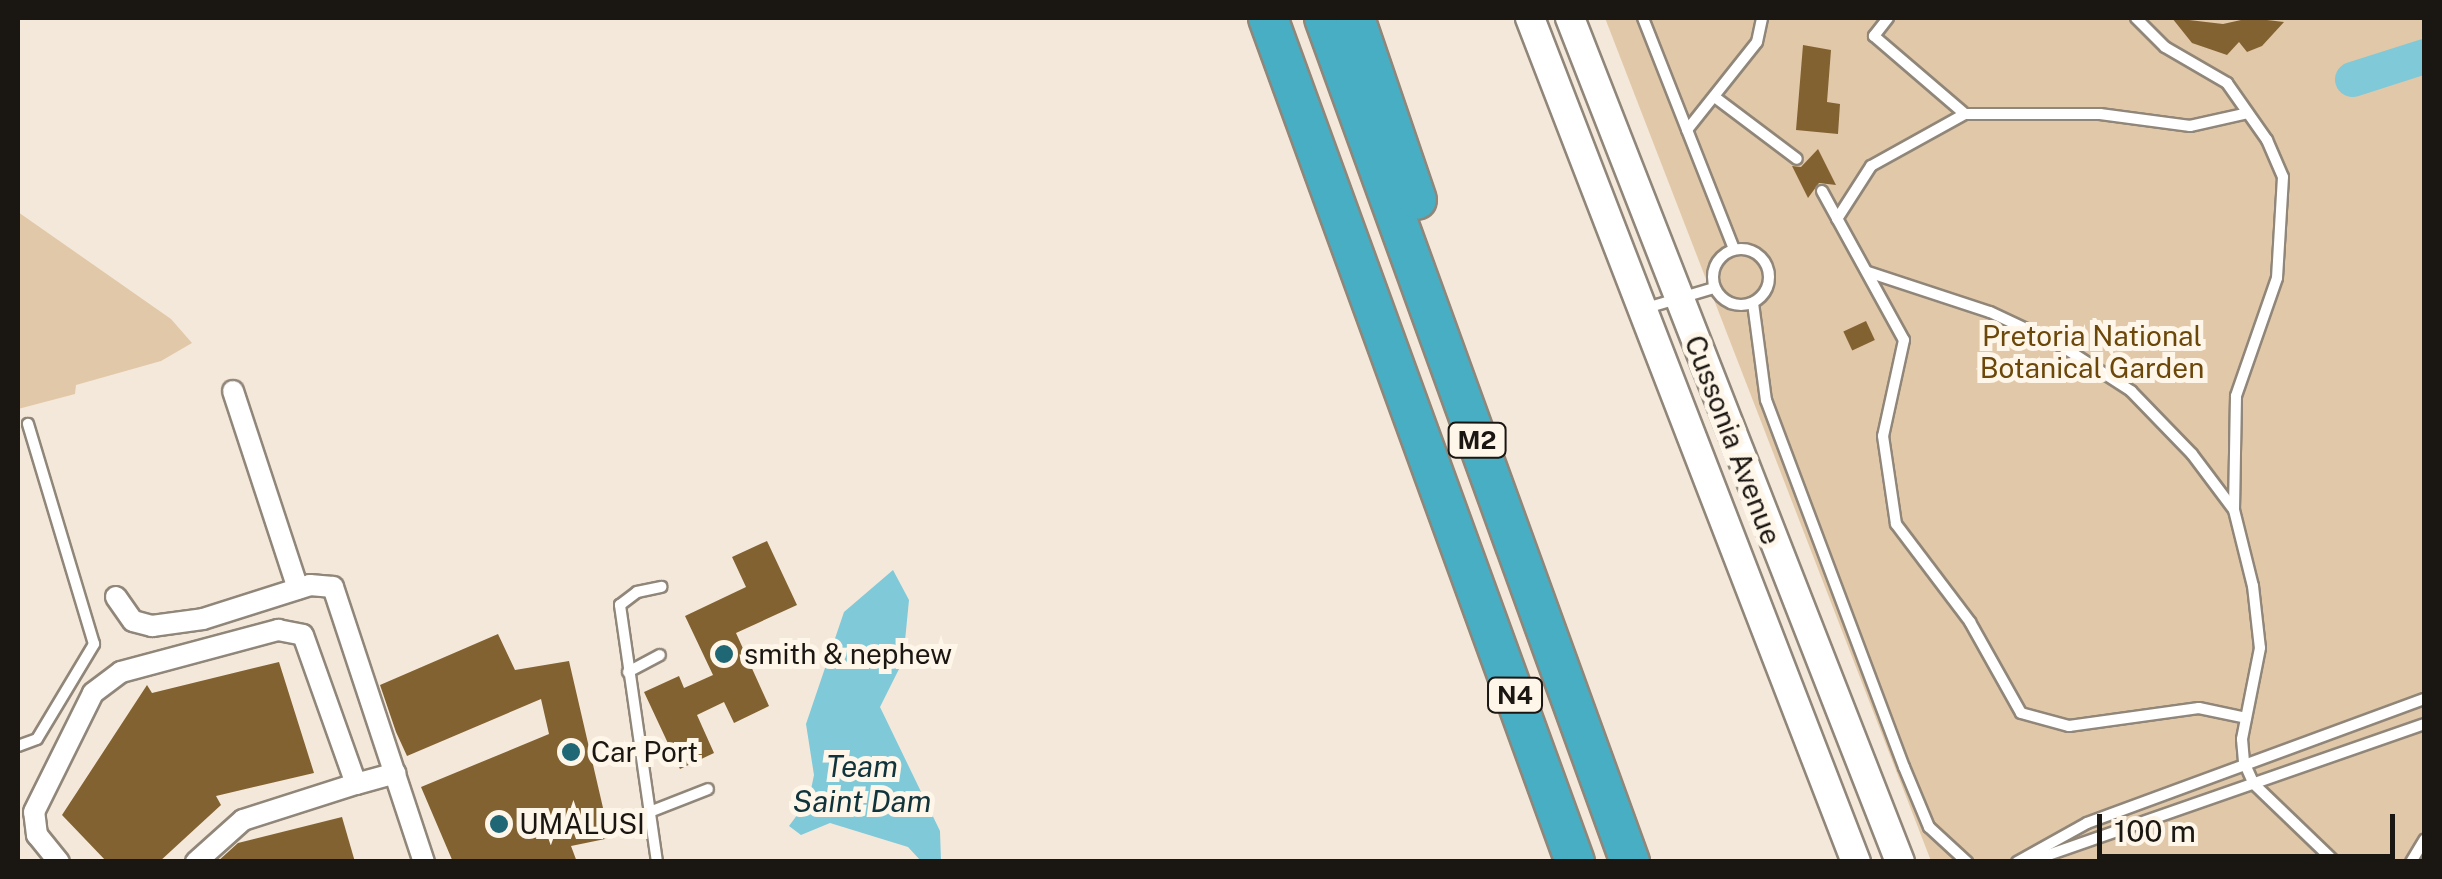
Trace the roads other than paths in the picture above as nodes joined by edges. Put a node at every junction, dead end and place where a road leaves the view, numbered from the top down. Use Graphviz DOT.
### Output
graph roads {
  1 [pos="1242,18"];
  2 [pos="1268,18"];
  3 [pos="1324,18"];
  4 [pos="1355,18"];
  5 [pos="1530,18"];
  6 [pos="1570,18"];
  7 [pos="1644,18"];
  8 [pos="1762,18"];
  9 [pos="1888,18"];
  10 [pos="2136,18"];
  11 [pos="1716,98"];
  12 [pos="1965,114"];
  13 [pos="2248,114"];
  14 [pos="1687,130"];
  15 [pos="1797,160"];
  16 [pos="1822,191"];
  17 [pos="1837,219"];
  18 [pos="1734,249"];
  19 [pos="1868,272"];
  20 [pos="1714,288"];
  21 [pos="1677,298"];
  22 [pos="1753,303"];
  23 [pos="1644,309"];
  24 [pos="233,391"];
  25 [pos="28,424"];
  26 [pos="2234,510"];
  27 [pos="1455,530"];
  28 [pos="661,587"];
  29 [pos="298,590"];
  30 [pos="116,597"];
  31 [pos="660,655"];
  32 [pos="628,672"];
  33 [pos="2424,699"];
  34 [pos="2246,718"];
  35 [pos="2424,724"];
  36 [pos="18,746"];
  37 [pos="2244,762"];
  38 [pos="396,773"];
  39 [pos="356,784"];
  40 [pos="2254,784"];
  41 [pos="708,788"];
  42 [pos="652,811"];
  43 [pos="2424,840"];
  44 [pos="59,862"];
  45 [pos="196,862"];
  46 [pos="424,862"];
  47 [pos="656,862"];
  48 [pos="1575,862"];
  49 [pos="1630,862"];
  50 [pos="1648,862"];
  51 [pos="1856,862"];
  52 [pos="1900,862"];
  53 [pos="1967,862"];
  54 [pos="2017,862"];
  55 [pos="2028,862"];
  56 [pos="2335,862"];
  57 [pos="2410,862"];
  1 -- 27 [label="highway"];
  2 -- 27 [label="highway, M2"];
  3 -- 49 [label="highway, M2"];
  4 -- 50 [label="highway"];
  5 -- 23 [label="main road, Cussonia Avenue"];
  6 -- 21 [label="main road, Cussonia Avenue"];
  7 -- 14 [label="lane"];
  8 -- 11 [label="lane"];
  9 -- 12 [label="lane"];
  10 -- 13 [label="lane"];
  11 -- 14 [label="lane"];
  11 -- 15 [label="lane"];
  12 -- 13 [label="lane"];
  12 -- 17 [label="lane"];
  13 -- 26 [label="lane"];
  14 -- 18 [label="lane"];
  16 -- 17 [label="lane"];
  17 -- 19 [label="lane"];
  18 -- 20 [label="lane"];
  18 -- 22 [label="lane"];
  19 -- 26 [label="lane"];
  19 -- 34 [label="lane"];
  20 -- 21 [label="lane"];
  20 -- 22 [label="lane"];
  21 -- 23 [label="lane"];
  21 -- 52 [label="main road, Cussonia Avenue"];
  22 -- 53 [label="lane"];
  23 -- 51 [label="main road, Cussonia Avenue"];
  24 -- 29 [label="street"];
  25 -- 36 [label="lane"];
  26 -- 34 [label="lane"];
  27 -- 48 [label="highway, N4"];
  28 -- 32 [label="lane"];
  29 -- 30 [label="street"];
  29 -- 38 [label="street"];
  31 -- 32 [label="lane"];
  32 -- 42 [label="lane"];
  33 -- 37 [label="lane"];
  34 -- 37 [label="lane"];
  35 -- 40 [label="lane"];
  37 -- 40 [label="lane"];
  37 -- 54 [label="lane"];
  38 -- 39 [label="street"];
  38 -- 46 [label="street"];
  39 -- 44 [label="street"];
  39 -- 45 [label="street"];
  40 -- 55 [label="lane"];
  40 -- 56 [label="lane"];
  41 -- 42 [label="lane"];
  42 -- 47 [label="lane"];
  43 -- 57 [label="lane"];
}
